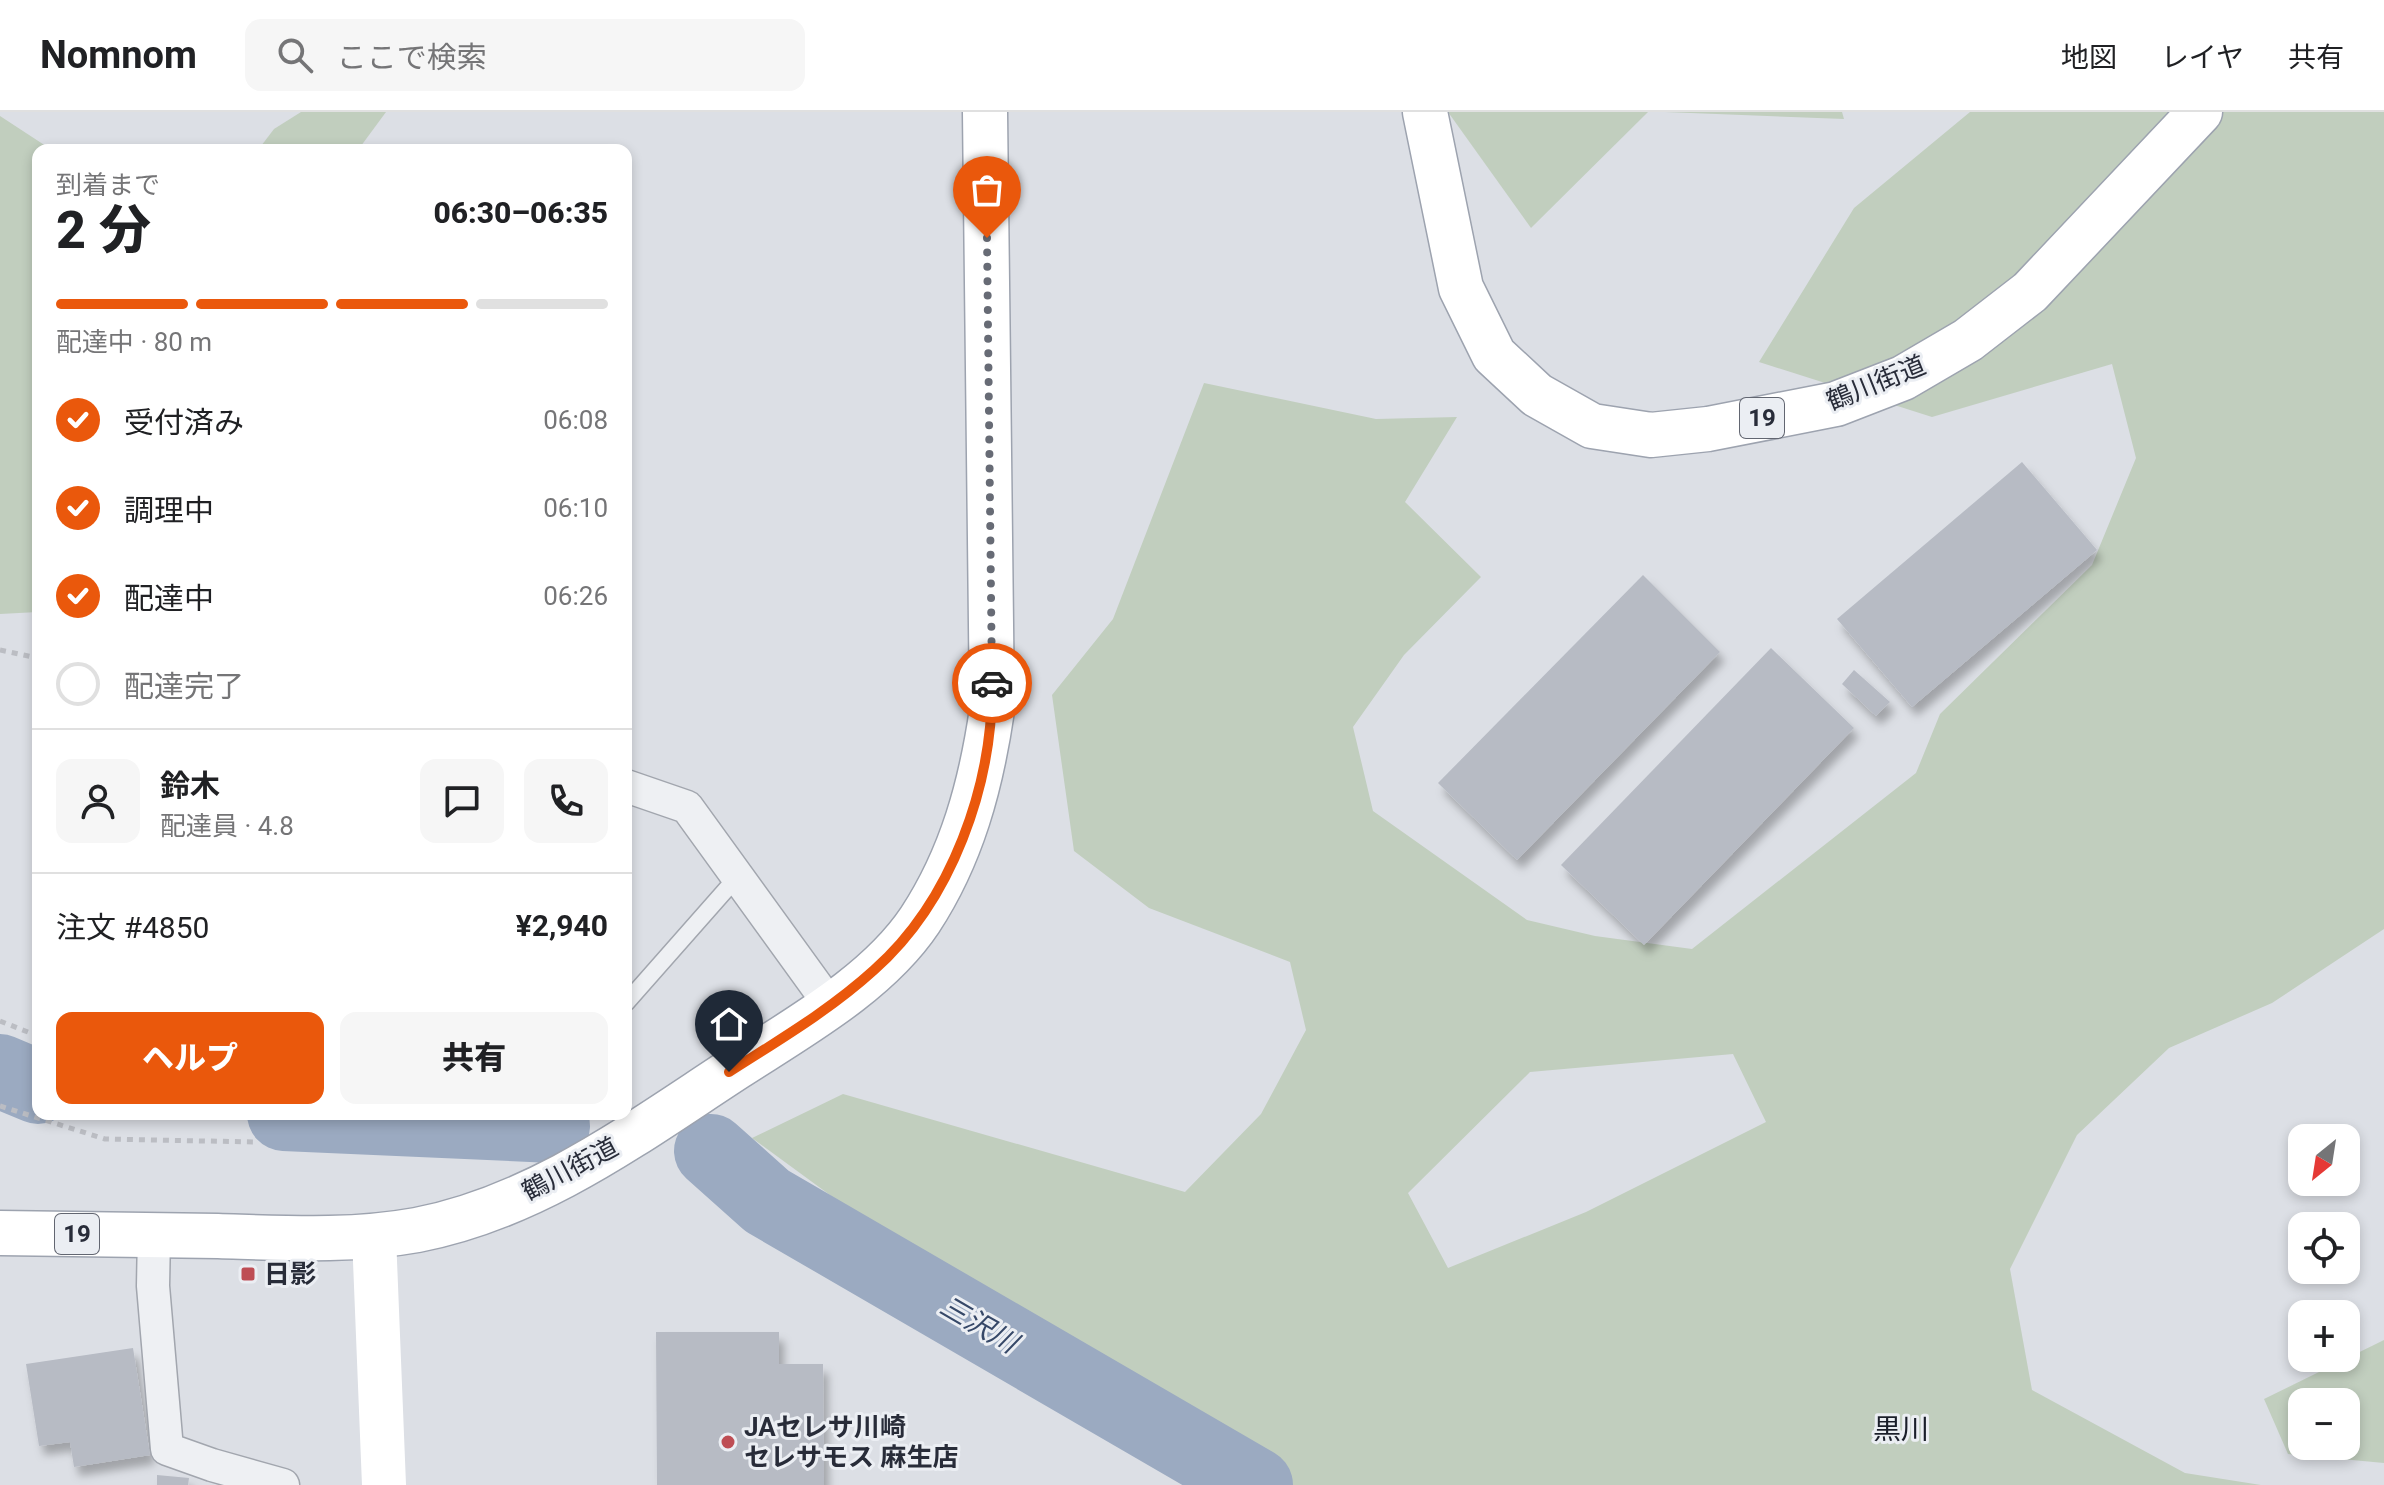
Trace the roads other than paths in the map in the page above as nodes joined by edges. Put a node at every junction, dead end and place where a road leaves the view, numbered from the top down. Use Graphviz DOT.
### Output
graph roads {
  1 [pos="985,112"];
  2 [pos="1425,112"];
  3 [pos="2200,112"];
  4 [pos="632,788"];
  5 [pos="738,876"];
  6 [pos="632,996"];
  7 [pos="831,1006"];
  8 [pos="0,1233"];
  9 [pos="154,1235"];
  10 [pos="374,1236"];
  11 [pos="283,1485"];
  12 [pos="384,1485"];
  1 -- 7 [label="main road, 鶴川街道 / 19"];
  2 -- 3 [label="main road, 鶴川街道 / 19"];
  4 -- 5 [label="street"];
  5 -- 6 [label="lane"];
  5 -- 7 [label="street"];
  7 -- 10 [label="main road, 鶴川街道 / 19"];
  8 -- 9 [label="main road, 鶴川街道 / 19"];
  9 -- 10 [label="main road, 鶴川街道 / 19"];
  9 -- 11 [label="street"];
  10 -- 12 [label="main road"];
}
